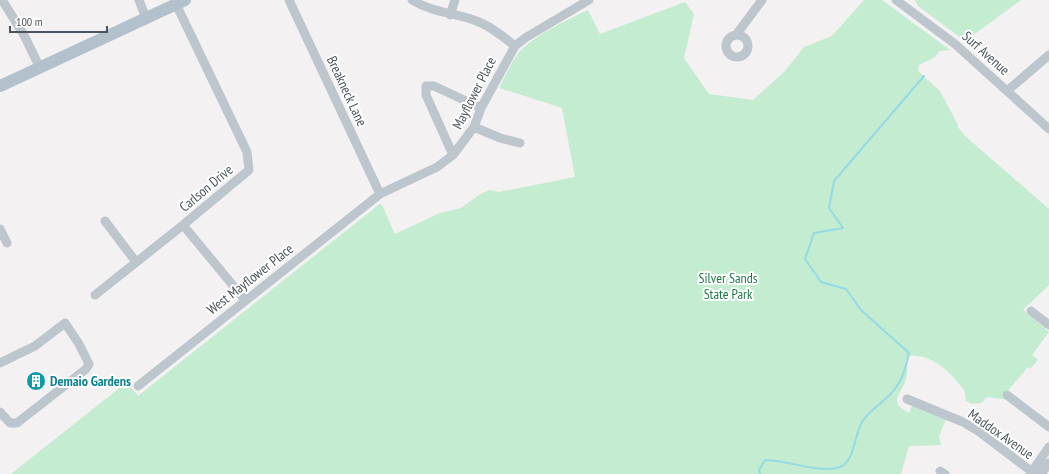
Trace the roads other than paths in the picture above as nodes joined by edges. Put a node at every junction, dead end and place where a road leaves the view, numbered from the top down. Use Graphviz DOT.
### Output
graph roads {
  1 [pos="2,0"];
  2 [pos="138,0"];
  3 [pos="289,0"];
  4 [pos="412,0"];
  5 [pos="454,0"];
  6 [pos="589,0"];
  7 [pos="762,0"];
  8 [pos="900,1"];
  9 [pos="181,2"];
  10 [pos="575,3"];
  11 [pos="450,15"];
  12 [pos="146,18"];
  13 [pos="736,35"];
  14 [pos="515,46"];
  15 [pos="1049,55"];
  16 [pos="40,68"];
  17 [pos="0,86"];
  18 [pos="1007,91"];
  19 [pos="481,108"];
  20 [pos="474,127"];
  21 [pos="1049,128"];
  22 [pos="520,143"];
  23 [pos="453,155"];
  24 [pos="380,194"];
  25 [pos="106,221"];
  26 [pos="183,225"];
  27 [pos="0,229"];
  28 [pos="7,242"];
  29 [pos="136,262"];
  30 [pos="95,295"];
  31 [pos="245,300"];
  32 [pos="1031,311"];
  33 [pos="1049,326"];
  34 [pos="0,363"];
  35 [pos="138,386"];
  36 [pos="1007,395"];
  37 [pos="907,399"];
  38 [pos="0,412"];
  39 [pos="1049,427"];
  40 [pos="1049,447"];
  41 [pos="1049,463"];
  42 [pos="1034,473"];
  1 -- 16 [label="street"];
  2 -- 12 [label="street"];
  3 -- 24 [label="street, Breakneck Lane"];
  4 -- 11 [label="street"];
  5 -- 11 [label="street"];
  6 -- 10 [label="street, Mayflower Place"];
  7 -- 13 [label="street"];
  8 -- 18 [label="street, Surf Avenue"];
  9 -- 12 [label="main road"];
  9 -- 26 [label="street, Carlson Drive"];
  10 -- 14 [label="street, Mayflower Place"];
  11 -- 14 [label="street"];
  12 -- 16 [label="main road"];
  14 -- 19 [label="street, Mayflower Place"];
  15 -- 18 [label="street"];
  16 -- 17 [label="main road"];
  18 -- 21 [label="street, Surf Avenue"];
  19 -- 20 [label="street, Mayflower Place"];
  19 -- 23 [label="street"];
  20 -- 22 [label="street"];
  20 -- 23 [label="street, Mayflower Place"];
  23 -- 24 [label="street, Mayflower Place"];
  24 -- 31 [label="street, West Mayflower Place"];
  25 -- 29 [label="street"];
  26 -- 29 [label="street, Carlson Drive"];
  26 -- 31 [label="street"];
  27 -- 28 [label="street"];
  29 -- 30 [label="street, Carlson Drive"];
  31 -- 35 [label="street, West Mayflower Place"];
  32 -- 33 [label="street"];
  34 -- 38 [label="street"];
  36 -- 39 [label="street"];
  37 -- 42 [label="street, Maddox Avenue"];
  40 -- 42 [label="street"];
  41 -- 42 [label="street"];
}
